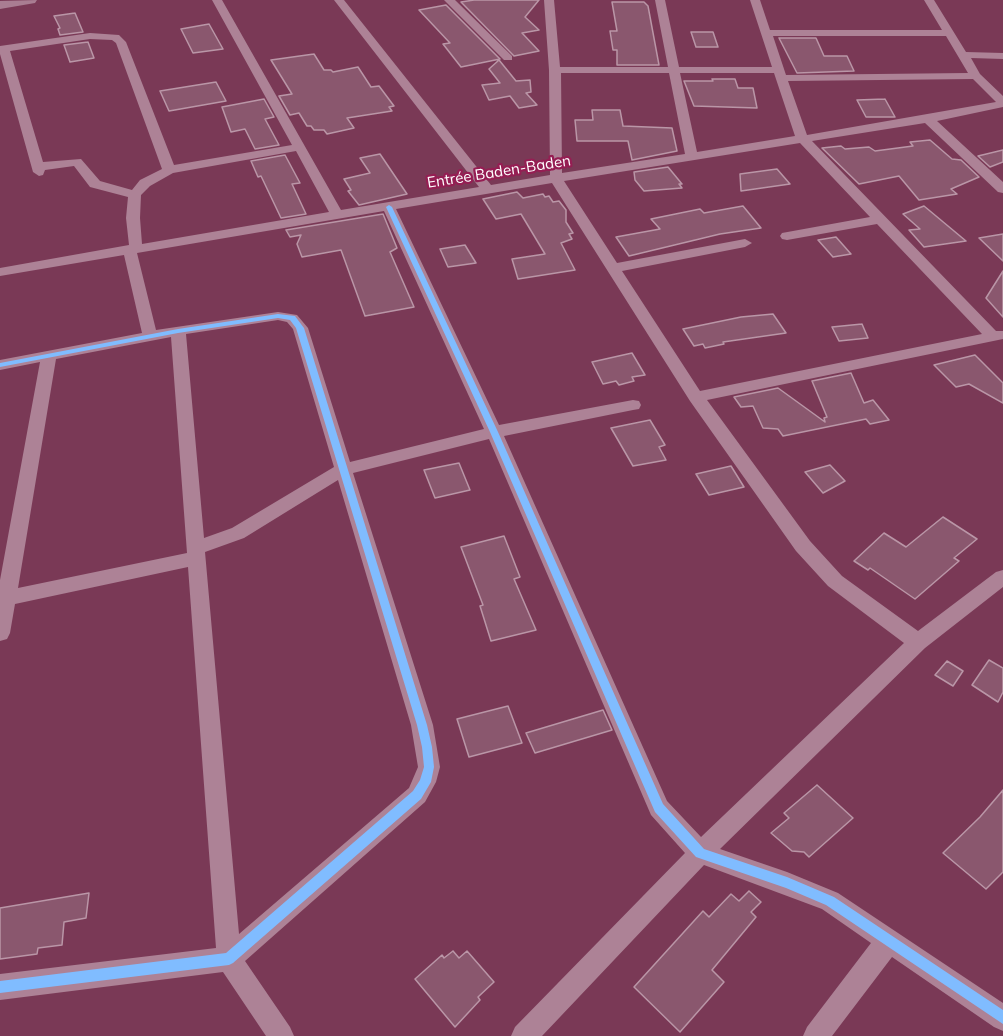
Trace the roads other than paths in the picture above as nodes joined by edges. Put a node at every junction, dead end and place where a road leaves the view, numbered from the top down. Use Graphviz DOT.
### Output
graph roads {
  1 [pos="30,0"];
  2 [pos="217,0"];
  3 [pos="339,0"];
  4 [pos="450,0"];
  5 [pos="549,0"];
  6 [pos="660,0"];
  7 [pos="755,0"];
  8 [pos="929,0"];
  9 [pos="0,5"];
  10 [pos="765,33"];
  11 [pos="950,33"];
  12 [pos="2,49"];
  13 [pos="963,55"];
  14 [pos="1003,56"];
  15 [pos="508,58"];
  16 [pos="555,70"];
  17 [pos="675,70"];
  18 [pos="781,74"];
  19 [pos="976,76"];
  20 [pos="1003,103"];
  21 [pos="927,119"];
  22 [pos="802,138"];
  23 [pos="299,147"];
  24 [pos="692,158"];
  25 [pos="169,170"];
  26 [pos="556,179"];
  27 [pos="488,189"];
  28 [pos="1003,189"];
  29 [pos="135,195"];
  30 [pos="389,207"];
  31 [pos="338,216"];
  32 [pos="880,219"];
  33 [pos="787,236"];
  34 [pos="745,243"];
  35 [pos="133,248"];
  36 [pos="615,268"];
  37 [pos="0,272"];
  38 [pos="178,330"];
  39 [pos="150,335"];
  40 [pos="998,336"];
  41 [pos="49,357"];
  42 [pos="0,365"];
  43 [pos="696,397"];
  44 [pos="633,405"];
  45 [pos="494,432"];
  46 [pos="342,470"];
  47 [pos="196,553"];
  48 [pos="1003,577"];
  49 [pos="6,598"];
  50 [pos="0,633"];
  51 [pos="918,642"];
  52 [pos="700,853"];
  53 [pos="888,942"];
  54 [pos="229,959"];
  55 [pos="0,987"];
  56 [pos="1003,1018"];
  57 [pos="281,1036"];
  58 [pos="525,1036"];
  59 [pos="816,1036"];
  1 -- 9 [label="main road"];
  2 -- 23 [label="street"];
  3 -- 27 [label="street"];
  4 -- 15 [label="street"];
  5 -- 16 [label="street"];
  6 -- 17 [label="street"];
  7 -- 10 [label="street"];
  8 -- 11 [label="street"];
  10 -- 11 [label="street"];
  10 -- 18 [label="street"];
  11 -- 13 [label="street"];
  12 -- 25 [label="street"];
  12 -- 29 [label="street"];
  13 -- 14 [label="street"];
  13 -- 19 [label="street"];
  16 -- 17 [label="street"];
  16 -- 26 [label="street"];
  17 -- 18 [label="street"];
  17 -- 24 [label="street"];
  18 -- 19 [label="street"];
  18 -- 22 [label="street"];
  19 -- 20 [label="street"];
  20 -- 21 [label="street, Entrée Baden-Baden"];
  21 -- 22 [label="street, Entrée Baden-Baden"];
  21 -- 28 [label="street"];
  22 -- 24 [label="street, Entrée Baden-Baden"];
  22 -- 32 [label="street"];
  23 -- 25 [label="street"];
  23 -- 31 [label="street"];
  24 -- 26 [label="street, Entrée Baden-Baden"];
  25 -- 29 [label="street"];
  26 -- 27 [label="street, Entrée Baden-Baden"];
  26 -- 36 [label="street"];
  27 -- 30 [label="street, Entrée Baden-Baden"];
  29 -- 35 [label="street"];
  30 -- 31 [label="street, Entrée Baden-Baden"];
  30 -- 45 [label="street"];
  31 -- 35 [label="street, Entrée Baden-Baden"];
  32 -- 33 [label="street"];
  32 -- 40 [label="street"];
  34 -- 36 [label="street"];
  35 -- 37 [label="street, Entrée Baden-Baden"];
  35 -- 39 [label="street"];
  36 -- 43 [label="street"];
  38 -- 39 [label="street"];
  38 -- 46 [label="street"];
  38 -- 47 [label="street"];
  39 -- 41 [label="street"];
  40 -- 43 [label="street"];
  41 -- 42 [label="street"];
  41 -- 49 [label="street"];
  43 -- 51 [label="street"];
  44 -- 45 [label="street"];
  45 -- 46 [label="street"];
  45 -- 52 [label="street"];
  46 -- 47 [label="street"];
  46 -- 54 [label="street"];
  47 -- 49 [label="street"];
  47 -- 54 [label="street"];
  48 -- 51 [label="street"];
  49 -- 50 [label="street"];
  51 -- 52 [label="street"];
  52 -- 53 [label="street"];
  52 -- 58 [label="street"];
  53 -- 56 [label="street"];
  53 -- 59 [label="street"];
  54 -- 55 [label="street"];
  54 -- 57 [label="street"];
}
